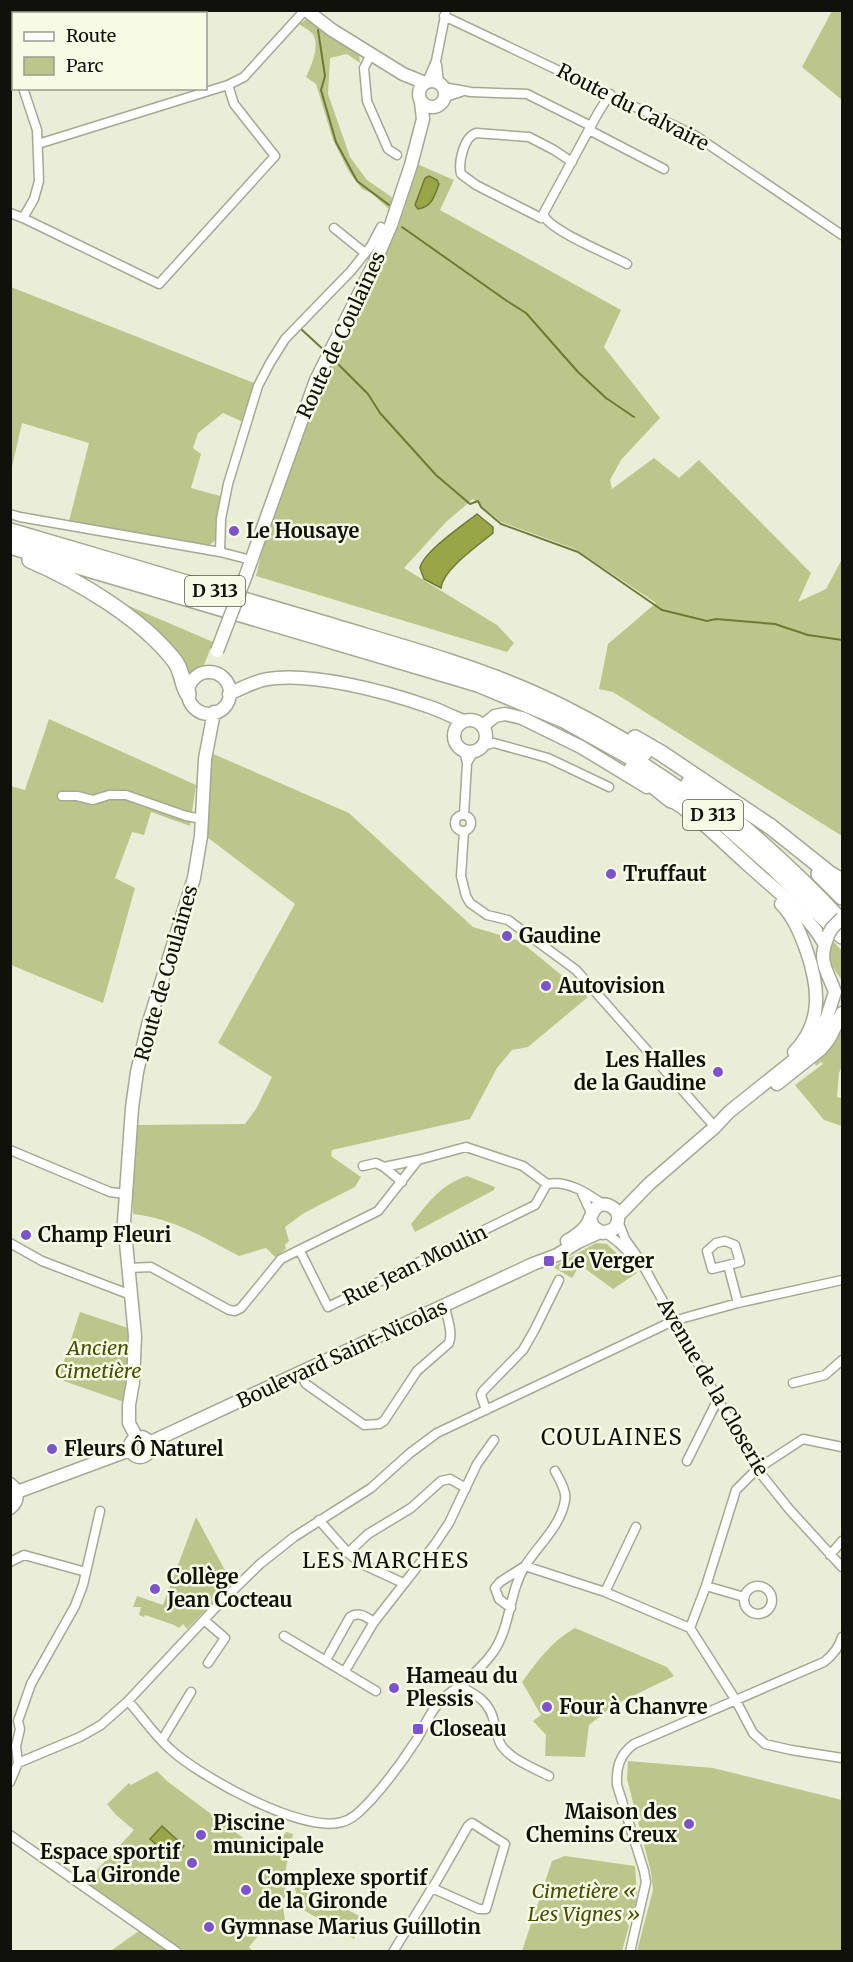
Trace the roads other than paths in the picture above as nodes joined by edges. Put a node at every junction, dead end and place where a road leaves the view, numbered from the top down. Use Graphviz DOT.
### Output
graph roads {
  1 [pos="306,10"];
  2 [pos="445,13"];
  3 [pos="371,54"];
  4 [pos="228,86"];
  5 [pos="24,90"];
  6 [pos="431,90"];
  7 [pos="610,94"];
  8 [pos="423,119"];
  9 [pos="590,128"];
  10 [pos="38,144"];
  11 [pos="397,155"];
  12 [pos="572,162"];
  13 [pos="664,169"];
  14 [pos="10,213"];
  15 [pos="544,216"];
  16 [pos="23,218"];
  17 [pos="381,227"];
  18 [pos="334,228"];
  19 [pos="843,235"];
  20 [pos="365,253"];
  21 [pos="627,264"];
  22 [pos="10,514"];
  23 [pos="10,531"];
  24 [pos="10,546"];
  25 [pos="220,552"];
  26 [pos="10,553"];
  27 [pos="251,560"];
  28 [pos="216,676"];
  29 [pos="249,685"];
  30 [pos="188,694"];
  31 [pos="229,694"];
  32 [pos="209,712"];
  33 [pos="567,715"];
  34 [pos="460,726"];
  35 [pos="480,742"];
  36 [pos="609,787"];
  37 [pos="62,796"];
  38 [pos="670,800"];
  39 [pos="202,819"];
  40 [pos="783,837"];
  41 [pos="843,881"];
  42 [pos="770,885"];
  43 [pos="843,897"];
  44 [pos="843,920"];
  45 [pos="832,938"];
  46 [pos="832,984"];
  47 [pos="843,993"];
  48 [pos="843,1013"];
  49 [pos="751,1095"];
  50 [pos="715,1127"];
  51 [pos="10,1150"];
  52 [pos="417,1160"];
  53 [pos="363,1166"];
  54 [pos="384,1167"];
  55 [pos="402,1182"];
  56 [pos="547,1184"];
  57 [pos="649,1184"];
  58 [pos="581,1191"];
  59 [pos="125,1194"];
  60 [pos="607,1205"];
  61 [pos="591,1216"];
  62 [pos="618,1218"];
  63 [pos="603,1232"];
  64 [pos="10,1243"];
  65 [pos="300,1251"];
  66 [pos="533,1264"];
  67 [pos="728,1265"];
  68 [pos="128,1268"];
  69 [pos="646,1272"];
  70 [pos="559,1280"];
  71 [pos="843,1280"];
  72 [pos="131,1295"];
  73 [pos="738,1303"];
  74 [pos="445,1306"];
  75 [pos="673,1321"];
  76 [pos="843,1360"];
  77 [pos="300,1373"];
  78 [pos="793,1383"];
  79 [pos="719,1403"];
  80 [pos="486,1410"];
  81 [pos="137,1438"];
  82 [pos="494,1440"];
  83 [pos="149,1443"];
  84 [pos="843,1447"];
  85 [pos="130,1450"];
  86 [pos="687,1461"];
  87 [pos="757,1470"];
  88 [pos="555,1471"];
  89 [pos="14,1488"];
  90 [pos="466,1488"];
  91 [pos="10,1508"];
  92 [pos="100,1511"];
  93 [pos="319,1520"];
  94 [pos="636,1527"];
  95 [pos="843,1541"];
  96 [pos="348,1553"];
  97 [pos="830,1555"];
  98 [pos="10,1562"];
  99 [pos="525,1566"];
  100 [pos="843,1567"];
  101 [pos="86,1572"];
  102 [pos="403,1583"];
  103 [pos="706,1586"];
  104 [pos="605,1592"];
  105 [pos="744,1598"];
  106 [pos="511,1608"];
  107 [pos="204,1620"];
  108 [pos="374,1622"];
  109 [pos="690,1628"];
  110 [pos="284,1636"];
  111 [pos="843,1636"];
  112 [pos="326,1660"];
  113 [pos="208,1664"];
  114 [pos="345,1671"];
  115 [pos="460,1686"];
  116 [pos="376,1691"];
  117 [pos="191,1692"];
  118 [pos="735,1700"];
  119 [pos="128,1701"];
  120 [pos="14,1719"];
  121 [pos="162,1740"];
  122 [pos="843,1758"];
  123 [pos="18,1763"];
  124 [pos="549,1776"];
  125 [pos="10,1782"];
  126 [pos="10,1835"];
  127 [pos="432,1888"];
  128 [pos="177,1952"];
  129 [pos="393,1952"];
  130 [pos="630,1952"];
  1 -- 3 [label="main road"];
  1 -- 4 [label="street"];
  2 -- 6 [label="street"];
  2 -- 7 [label="street, Route du Calvaire"];
  3 -- 6 [label="main road"];
  3 -- 11 [label="street"];
  4 -- 10 [label="street"];
  4 -- 16 [label="street"];
  5 -- 10 [label="street"];
  6 -- 8 [label="main road, Route de Coulaines"];
  6 -- 8 [label="main road, Route de Coulaines"];
  6 -- 9 [label="street"];
  7 -- 9 [label="street"];
  7 -- 19 [label="street, Route du Calvaire"];
  8 -- 27 [label="main road, Route de Coulaines"];
  9 -- 12 [label="street"];
  9 -- 13 [label="street"];
  10 -- 16 [label="street"];
  12 -- 15 [label="street"];
  12 -- 15 [label="street"];
  14 -- 16 [label="street"];
  15 -- 21 [label="street"];
  17 -- 20 [label="street"];
  18 -- 20 [label="street"];
  20 -- 25 [label="street"];
  22 -- 25 [label="street"];
  23 -- 33 [label="highway, D 313"];
  24 -- 33 [label="highway, D 313"];
  25 -- 27 [label="street"];
  26 -- 30 [label="highway"];
  27 -- 28 [label="main road, Route de Coulaines, bridge"];
  28 -- 29 [label="main road"];
  28 -- 30 [label="main road"];
  28 -- 31 [label="main road, Route de Coulaines"];
  29 -- 31 [label="main road"];
  29 -- 34 [label="main road"];
  30 -- 32 [label="main road"];
  31 -- 32 [label="main road, Route de Coulaines"];
  32 -- 39 [label="main road, Route de Coulaines"];
  33 -- 38 [label="highway"];
  33 -- 40 [label="highway"];
  33 -- 44 [label="highway, D 313"];
  33 -- 45 [label="highway, D 313"];
  34 -- 35 [label="main road"];
  34 -- 35 [label="main road"];
  35 -- 36 [label="street"];
  35 -- 38 [label="main road"];
  35 -- 50 [label="street"];
  37 -- 39 [label="street"];
  38 -- 42 [label="main road"];
  39 -- 59 [label="main road, Route de Coulaines"];
  40 -- 41 [label="highway"];
  40 -- 43 [label="highway"];
  42 -- 45 [label="main road"];
  42 -- 49 [label="main road"];
  44 -- 45 [label="main road, bridge"];
  45 -- 46 [label="main road"];
  46 -- 47 [label="main road"];
  46 -- 49 [label="main road"];
  48 -- 50 [label="main road"];
  49 -- 50 [label="main road"];
  50 -- 57 [label="main road"];
  51 -- 59 [label="street"];
  52 -- 54 [label="street"];
  52 -- 55 [label="street"];
  52 -- 56 [label="street"];
  53 -- 54 [label="street"];
  54 -- 55 [label="street"];
  55 -- 65 [label="street"];
  56 -- 58 [label="street"];
  56 -- 65 [label="street, Rue Jean Moulin"];
  57 -- 60 [label="main road"];
  57 -- 62 [label="main road"];
  58 -- 60 [label="street"];
  58 -- 61 [label="street"];
  59 -- 68 [label="main road, Route de Coulaines"];
  60 -- 61 [label="main road"];
  60 -- 62 [label="main road"];
  61 -- 63 [label="main road"];
  61 -- 66 [label="main road, Boulevard Saint-Nicolas"];
  62 -- 63 [label="main road"];
  62 -- 69 [label="street, Avenue de la Closerie"];
  63 -- 66 [label="main road, Boulevard Saint-Nicolas"];
  63 -- 69 [label="street, Avenue de la Closerie"];
  64 -- 72 [label="street"];
  65 -- 68 [label="street"];
  66 -- 74 [label="main road, Boulevard Saint-Nicolas"];
  67 -- 73 [label="street"];
  68 -- 72 [label="main road, Route de Coulaines"];
  69 -- 75 [label="street, Avenue de la Closerie"];
  70 -- 80 [label="street"];
  71 -- 73 [label="street"];
  72 -- 81 [label="main road, Route de Coulaines"];
  73 -- 75 [label="street"];
  74 -- 77 [label="main road, Boulevard Saint-Nicolas"];
  74 -- 77 [label="street"];
  75 -- 79 [label="street, Avenue de la Closerie"];
  75 -- 80 [label="street"];
  76 -- 78 [label="street"];
  77 -- 83 [label="main road, Boulevard Saint-Nicolas"];
  79 -- 86 [label="street"];
  79 -- 87 [label="street, Avenue de la Closerie"];
  80 -- 93 [label="street"];
  81 -- 83 [label="main road"];
  81 -- 85 [label="main road"];
  82 -- 90 [label="street"];
  83 -- 85 [label="main road, Boulevard Saint-Nicolas"];
  84 -- 87 [label="street"];
  85 -- 89 [label="main road, Boulevard Saint-Nicolas"];
  87 -- 97 [label="street, Avenue de la Closerie"];
  87 -- 103 [label="street"];
  88 -- 99 [label="street"];
  89 -- 91 [label="main road, Boulevard Saint-Nicolas"];
  90 -- 96 [label="street"];
  90 -- 102 [label="street"];
  92 -- 101 [label="street"];
  93 -- 96 [label="street"];
  93 -- 107 [label="street"];
  94 -- 104 [label="street"];
  95 -- 97 [label="street"];
  96 -- 102 [label="street"];
  97 -- 100 [label="street, Avenue de la Closerie"];
  98 -- 101 [label="street"];
  99 -- 104 [label="street"];
  99 -- 106 [label="street"];
  99 -- 106 [label="street"];
  101 -- 120 [label="street"];
  102 -- 108 [label="street"];
  103 -- 105 [label="street"];
  103 -- 109 [label="street"];
  104 -- 109 [label="street"];
  106 -- 115 [label="street"];
  107 -- 113 [label="street"];
  107 -- 119 [label="street"];
  108 -- 112 [label="street"];
  108 -- 114 [label="street"];
  109 -- 118 [label="street"];
  110 -- 112 [label="street"];
  111 -- 118 [label="street"];
  112 -- 114 [label="street"];
  114 -- 116 [label="street"];
  115 -- 121 [label="street"];
  115 -- 124 [label="street"];
  117 -- 121 [label="street"];
  118 -- 122 [label="street"];
  118 -- 130 [label="street"];
  119 -- 121 [label="street"];
  119 -- 123 [label="street"];
  120 -- 123 [label="street"];
  123 -- 125 [label="street"];
  126 -- 128 [label="street"];
  127 -- 127 [label="street"];
  127 -- 129 [label="street"];
}
